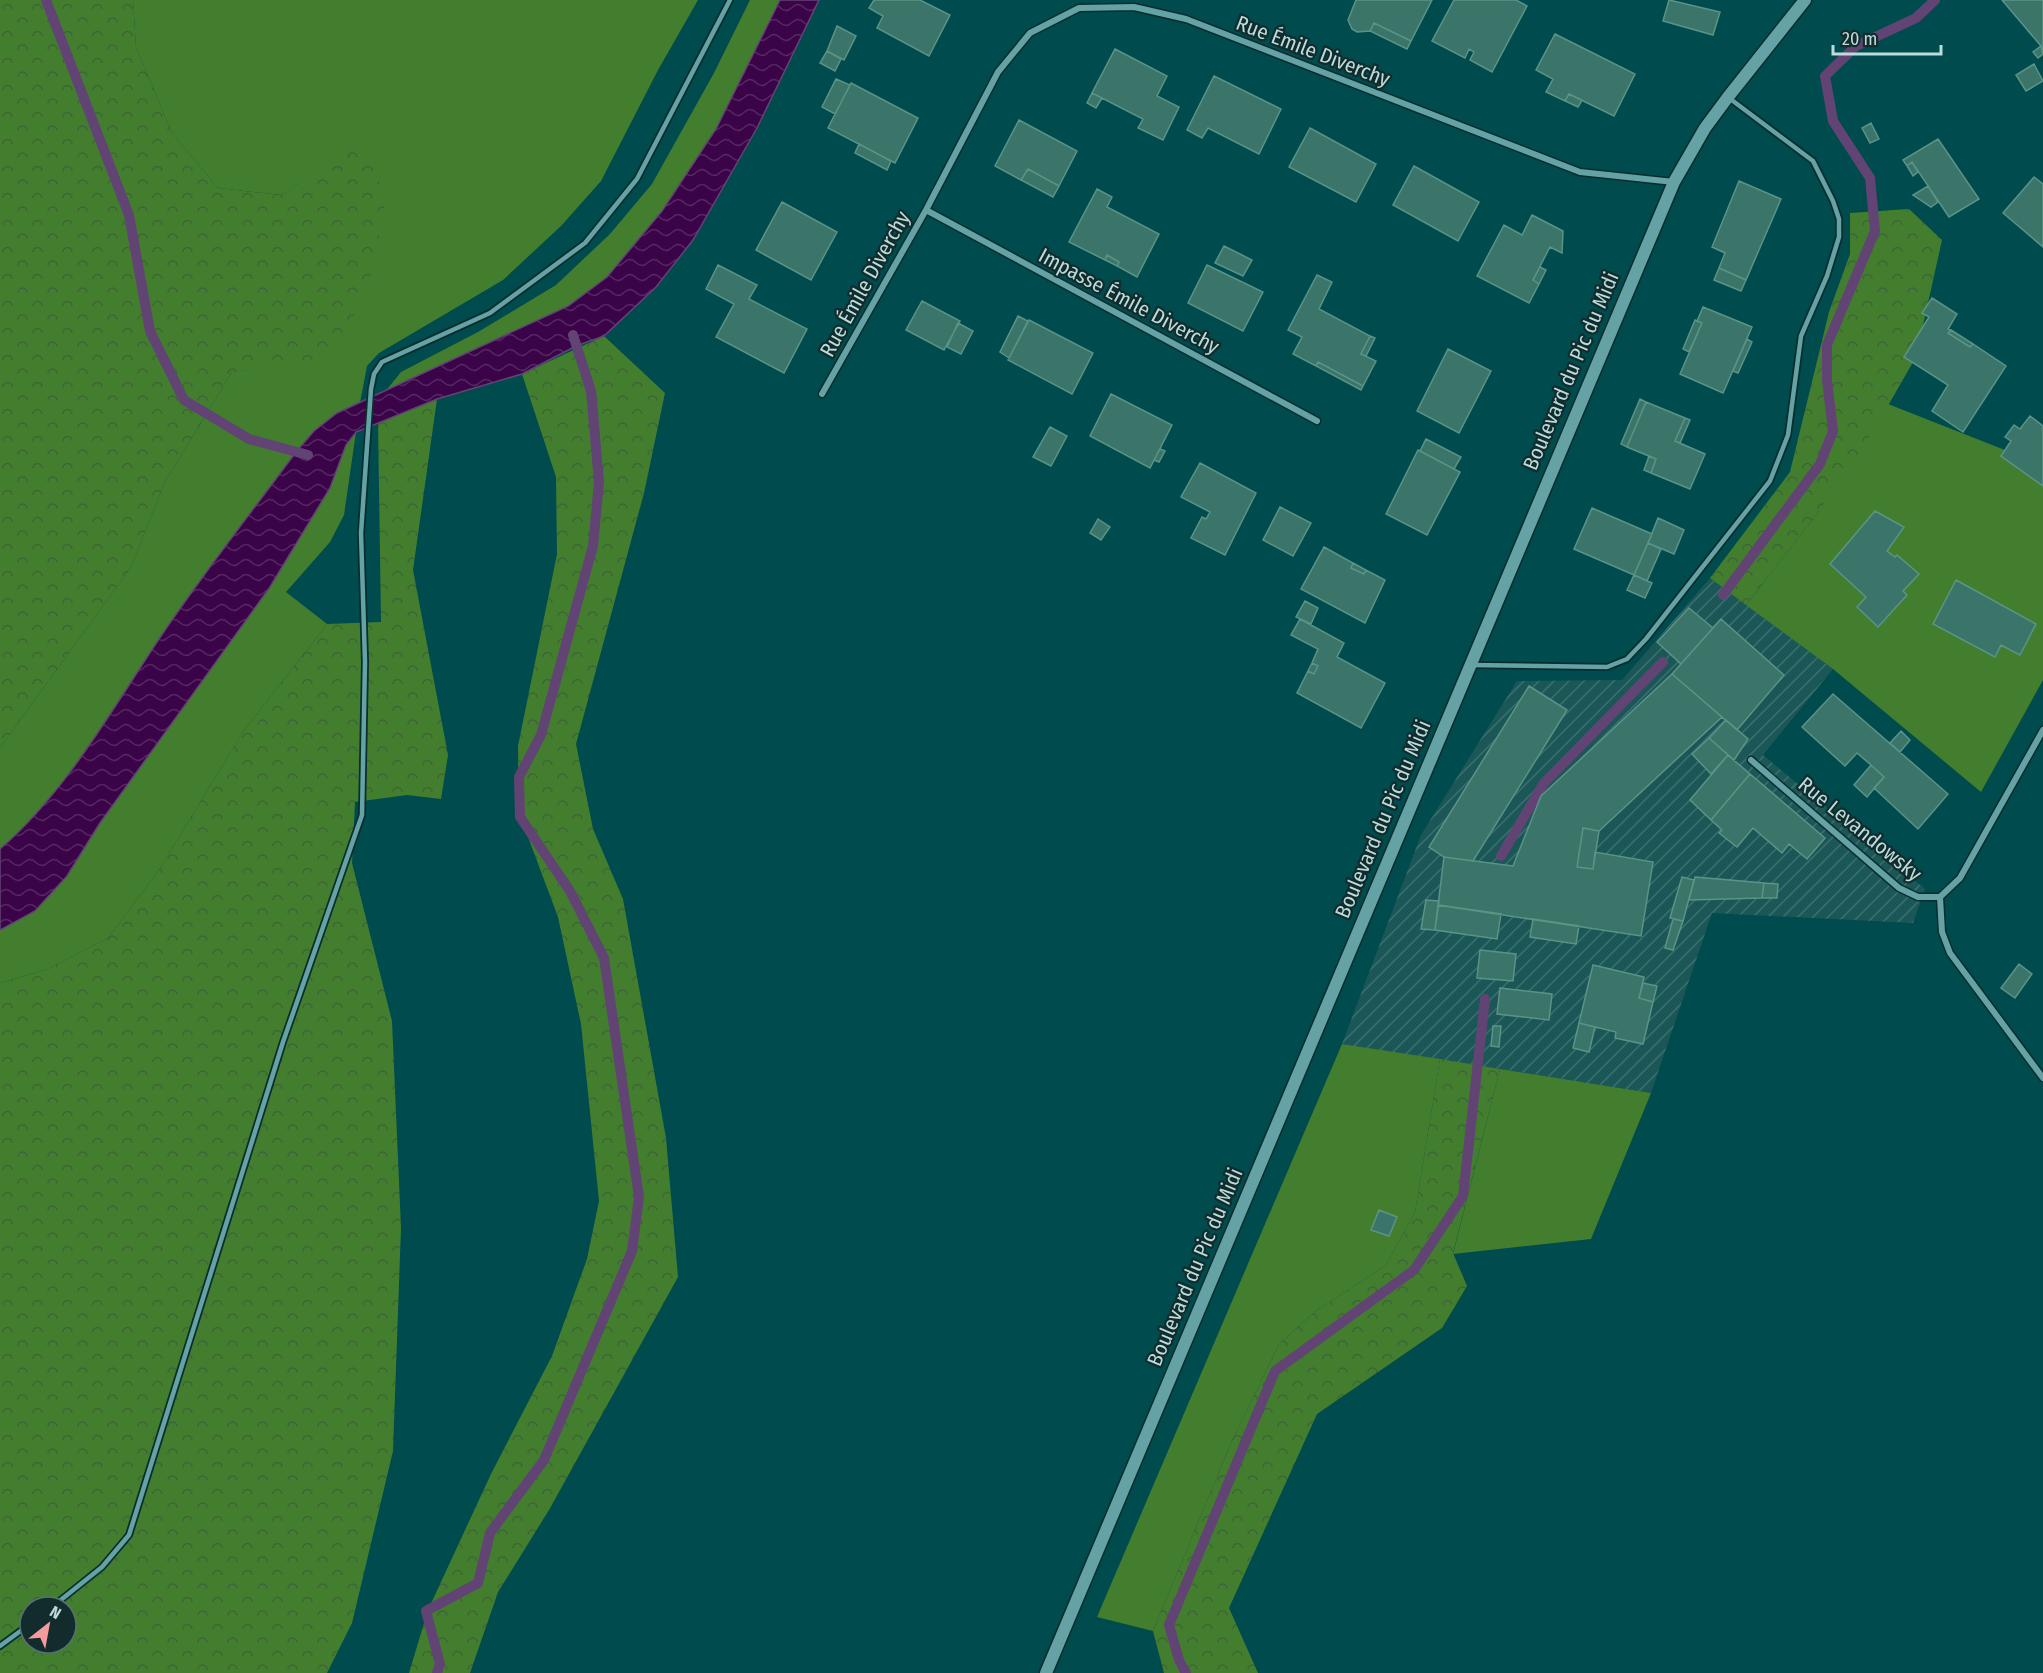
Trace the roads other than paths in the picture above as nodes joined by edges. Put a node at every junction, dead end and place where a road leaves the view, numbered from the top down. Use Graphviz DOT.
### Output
graph roads {
  1 [pos="730,0"];
  2 [pos="1805,2"];
  3 [pos="1728,96"];
  4 [pos="1674,182"];
  5 [pos="926,210"];
  6 [pos="822,394"];
  7 [pos="1317,421"];
  8 [pos="1468,665"];
  9 [pos="2043,730"];
  10 [pos="1751,760"];
  11 [pos="1940,897"];
  12 [pos="2043,1078"];
  13 [pos="67,1595"];
  14 [pos="18,1633"];
  15 [pos="0,1646"];
  16 [pos="1046,1673"];
  1 -- 13 [label="lane"];
  2 -- 3 [label="main road, Boulevard du Pic du Midi"];
  3 -- 4 [label="main road, Boulevard du Pic du Midi"];
  3 -- 8 [label="lane"];
  4 -- 5 [label="street, Rue Émile Diverchy"];
  4 -- 8 [label="main road, Boulevard du Pic du Midi"];
  5 -- 6 [label="street, Rue Émile Diverchy"];
  5 -- 7 [label="street, Impasse Émile Diverchy"];
  8 -- 16 [label="main road, Boulevard du Pic du Midi"];
  9 -- 11 [label="street, Rue Levandowsky"];
  10 -- 11 [label="street, Rue Levandowsky"];
  11 -- 12 [label="street"];
  14 -- 15 [label="lane"];
}
